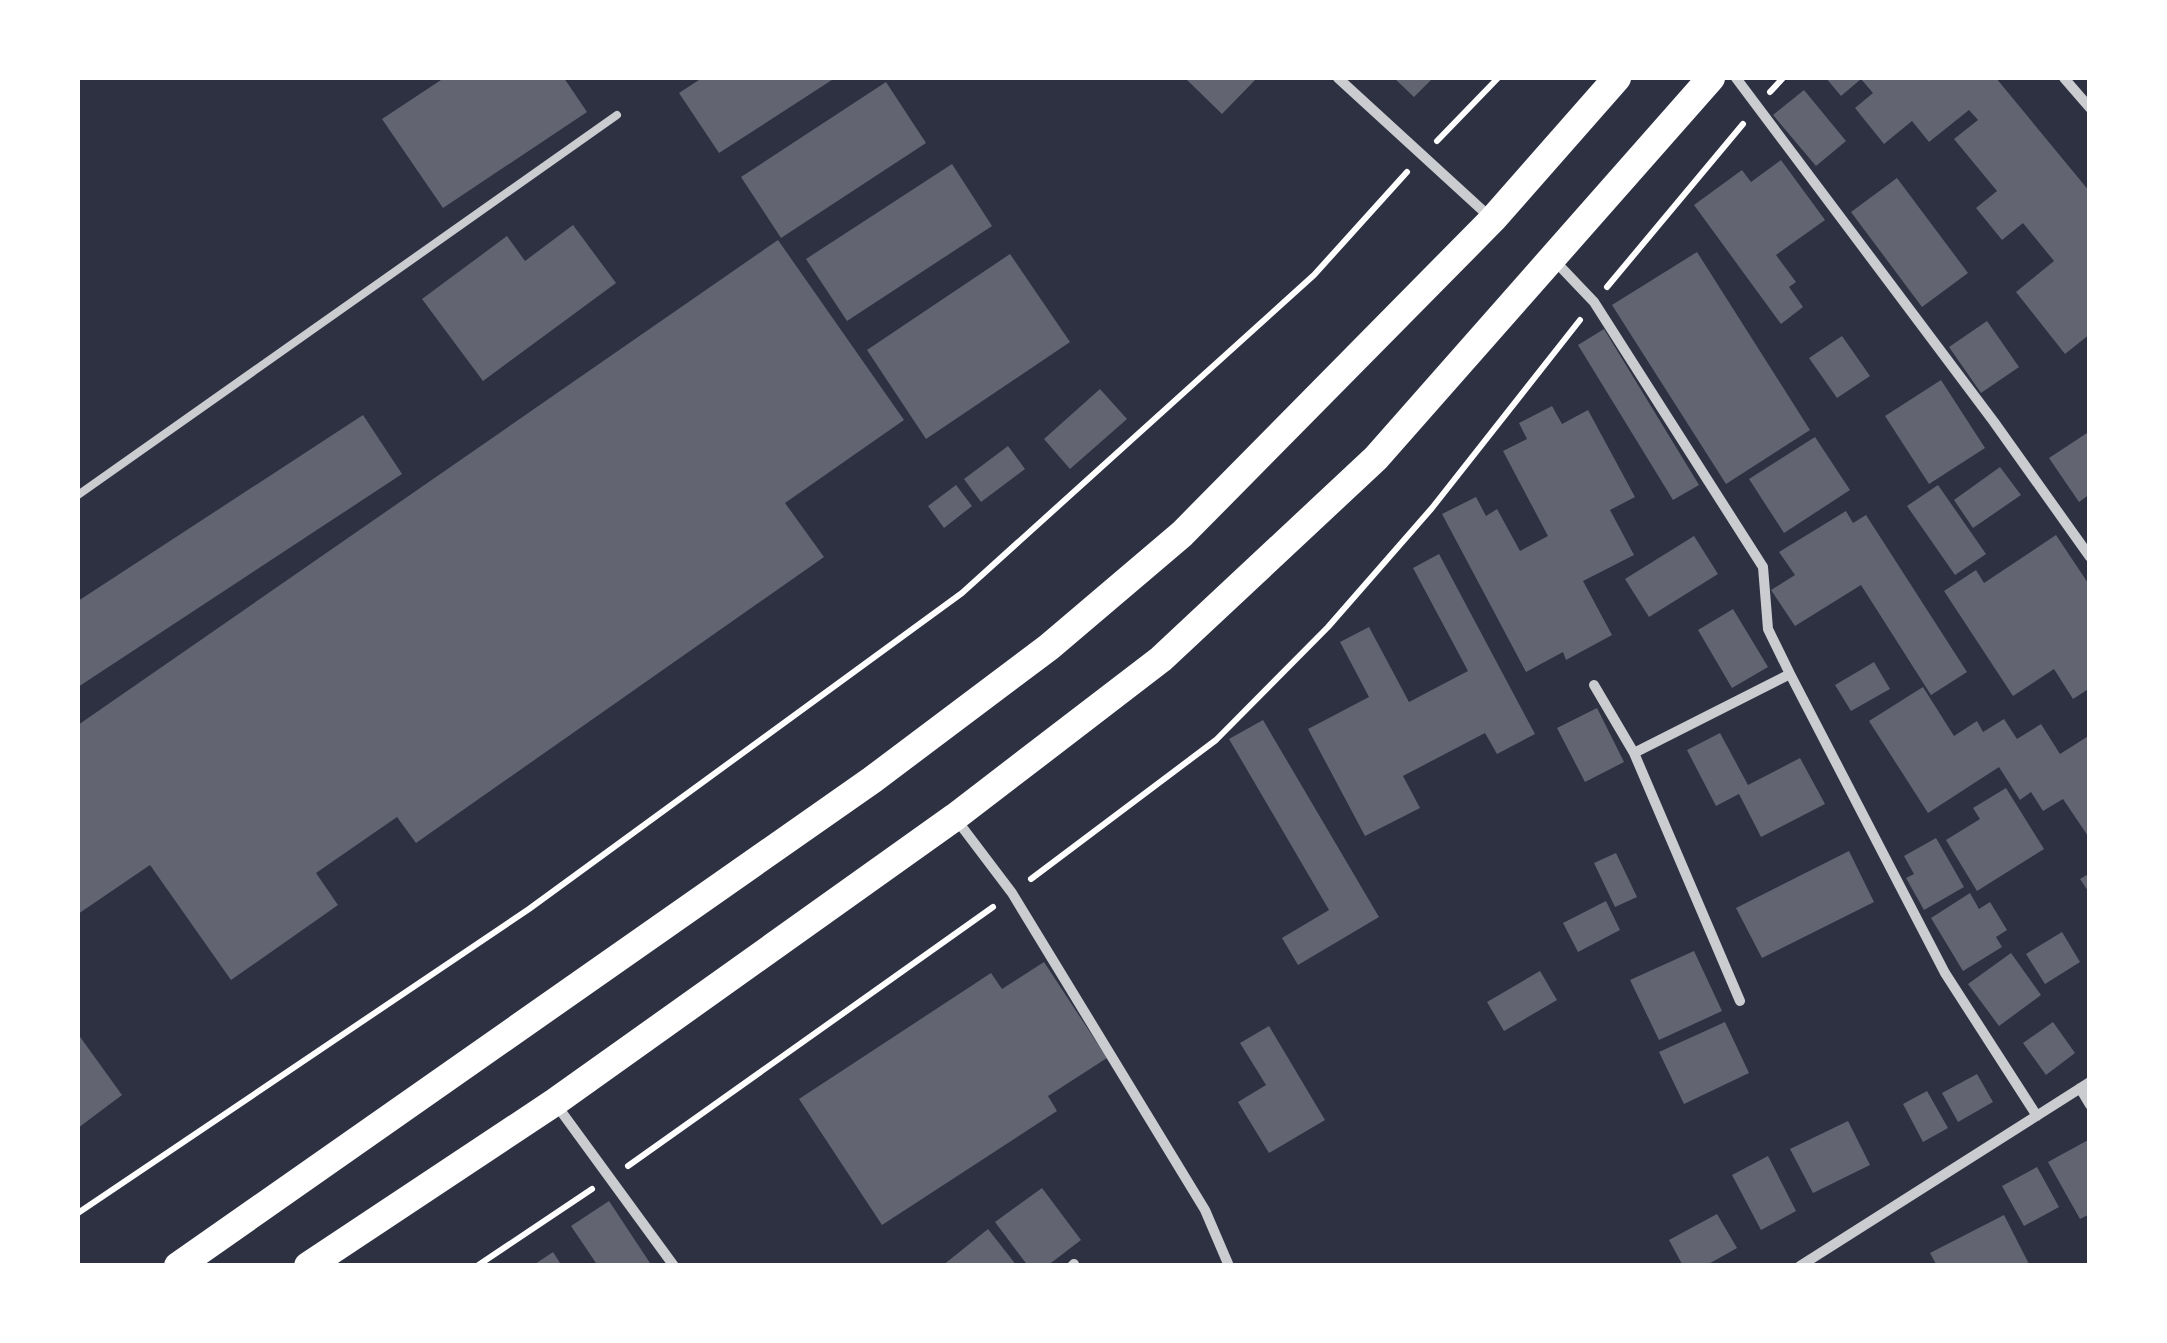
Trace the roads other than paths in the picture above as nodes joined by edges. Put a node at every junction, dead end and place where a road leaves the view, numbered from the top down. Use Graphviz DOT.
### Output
graph roads {
  1 [pos="1338,78"];
  2 [pos="1618,78"];
  3 [pos="1711,78"];
  4 [pos="1736,78"];
  5 [pos="2064,78"];
  6 [pos="2090,108"];
  7 [pos="617,115"];
  8 [pos="1493,219"];
  9 [pos="1553,259"];
  10 [pos="78,495"];
  11 [pos="2090,558"];
  12 [pos="1790,674"];
  13 [pos="1594,685"];
  14 [pos="1634,754"];
  15 [pos="955,817"];
  16 [pos="1740,1002"];
  17 [pos="2085,1085"];
  18 [pos="555,1102"];
  19 [pos="2090,1105"];
  20 [pos="2038,1116"];
  21 [pos="178,1266"];
  22 [pos="308,1266"];
  23 [pos="674,1266"];
  24 [pos="1229,1266"];
  25 [pos="1800,1266"];
  1 -- 8 [label="street"];
  2 -- 8 [label="highway"];
  3 -- 9 [label="highway"];
  4 -- 11 [label="street"];
  5 -- 6 [label="street"];
  7 -- 10 [label="lane"];
  8 -- 21 [label="highway"];
  9 -- 12 [label="street"];
  9 -- 15 [label="highway"];
  12 -- 14 [label="street"];
  12 -- 20 [label="street"];
  13 -- 14 [label="street"];
  14 -- 16 [label="street"];
  15 -- 18 [label="highway"];
  15 -- 24 [label="street"];
  17 -- 19 [label="street"];
  17 -- 20 [label="street"];
  18 -- 22 [label="highway"];
  18 -- 23 [label="street"];
  20 -- 25 [label="street"];
}
